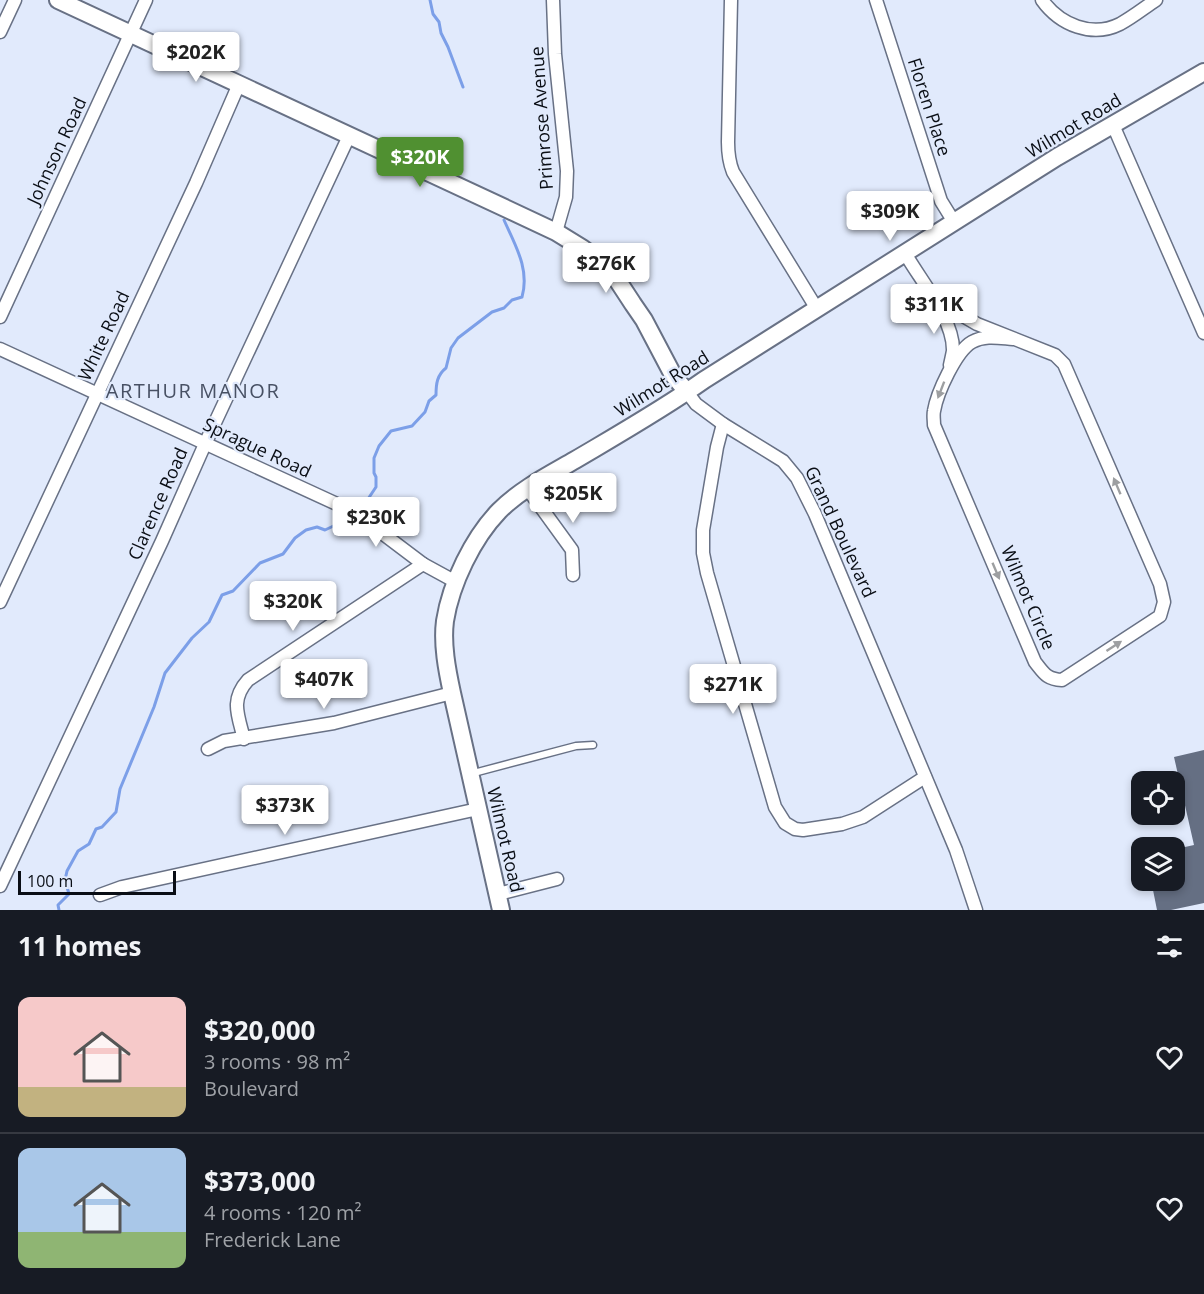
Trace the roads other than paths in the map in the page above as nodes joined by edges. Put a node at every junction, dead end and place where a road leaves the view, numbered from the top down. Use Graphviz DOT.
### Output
graph roads {
  1 [pos="15,0"];
  2 [pos="58,0"];
  3 [pos="146,0"];
  4 [pos="553,0"];
  5 [pos="731,0"];
  6 [pos="876,0"];
  7 [pos="1042,0"];
  8 [pos="1156,0"];
  9 [pos="0,32"];
  10 [pos="131,34"];
  11 [pos="1204,72"];
  12 [pos="239,84"];
  13 [pos="1113,125"];
  14 [pos="349,136"];
  15 [pos="954,222"];
  16 [pos="556,232"];
  17 [pos="905,253"];
  18 [pos="934,299"];
  19 [pos="817,309"];
  20 [pos="0,318"];
  21 [pos="1204,333"];
  22 [pos="1013,339"];
  23 [pos="0,349"];
  24 [pos="950,369"];
  25 [pos="687,392"];
  26 [pos="97,394"];
  27 [pos="723,424"];
  28 [pos="205,444"];
  29 [pos="527,488"];
  30 [pos="423,564"];
  31 [pos="573,575"];
  32 [pos="456,582"];
  33 [pos="0,602"];
  34 [pos="452,693"];
  35 [pos="244,739"];
  36 [pos="593,745"];
  37 [pos="208,750"];
  38 [pos="470,774"];
  39 [pos="926,777"];
  40 [pos="478,809"];
  41 [pos="557,879"];
  42 [pos="0,886"];
  43 [pos="100,895"];
  44 [pos="499,902"];
  45 [pos="976,910"];
  1 -- 9 [label="street"];
  2 -- 10 [label="street, Grand Boulevard"];
  3 -- 10 [label="street, Johnson Road"];
  4 -- 16 [label="street, Primrose Avenue"];
  5 -- 19 [label="street"];
  6 -- 15 [label="street, Floren Place"];
  7 -- 8 [label="street"];
  10 -- 12 [label="street, Grand Boulevard"];
  10 -- 20 [label="street, Johnson Road"];
  11 -- 13 [label="street, Wilmot Road"];
  12 -- 14 [label="street, Grand Boulevard"];
  12 -- 26 [label="street, White Road"];
  13 -- 15 [label="street, Wilmot Road"];
  13 -- 21 [label="street"];
  14 -- 16 [label="street, Grand Boulevard"];
  14 -- 28 [label="street, Clarence Road"];
  15 -- 17 [label="street, Wilmot Road"];
  16 -- 25 [label="street, Grand Boulevard"];
  17 -- 18 [label="street, Wilmot Circle"];
  17 -- 19 [label="street, Wilmot Road"];
  18 -- 22 [label="street, Wilmot Circle"];
  18 -- 24 [label="street, Wilmot Circle"];
  19 -- 25 [label="street, Wilmot Road"];
  22 -- 24 [label="street, Wilmot Circle"];
  24 -- 22 [label="street, Wilmot Circle, one-way"];
  23 -- 26 [label="street, Sprague Road"];
  25 -- 27 [label="street, Grand Boulevard"];
  25 -- 29 [label="street, Wilmot Road"];
  26 -- 28 [label="street, Sprague Road"];
  26 -- 33 [label="street, White Road"];
  27 -- 39 [label="street, Grand Boulevard"];
  27 -- 39 [label="street"];
  28 -- 30 [label="street, Sprague Road"];
  28 -- 42 [label="street, Clarence Road"];
  29 -- 31 [label="street"];
  29 -- 32 [label="street, Wilmot Road"];
  30 -- 32 [label="street, Sprague Road"];
  30 -- 35 [label="street"];
  32 -- 34 [label="street, Wilmot Road"];
  34 -- 35 [label="street"];
  34 -- 38 [label="street, Wilmot Road"];
  35 -- 37 [label="street"];
  36 -- 38 [label="lane"];
  38 -- 40 [label="street, Wilmot Road"];
  39 -- 45 [label="street, Grand Boulevard"];
  40 -- 43 [label="street"];
  40 -- 44 [label="street, Wilmot Road"];
  41 -- 44 [label="street"];
}
